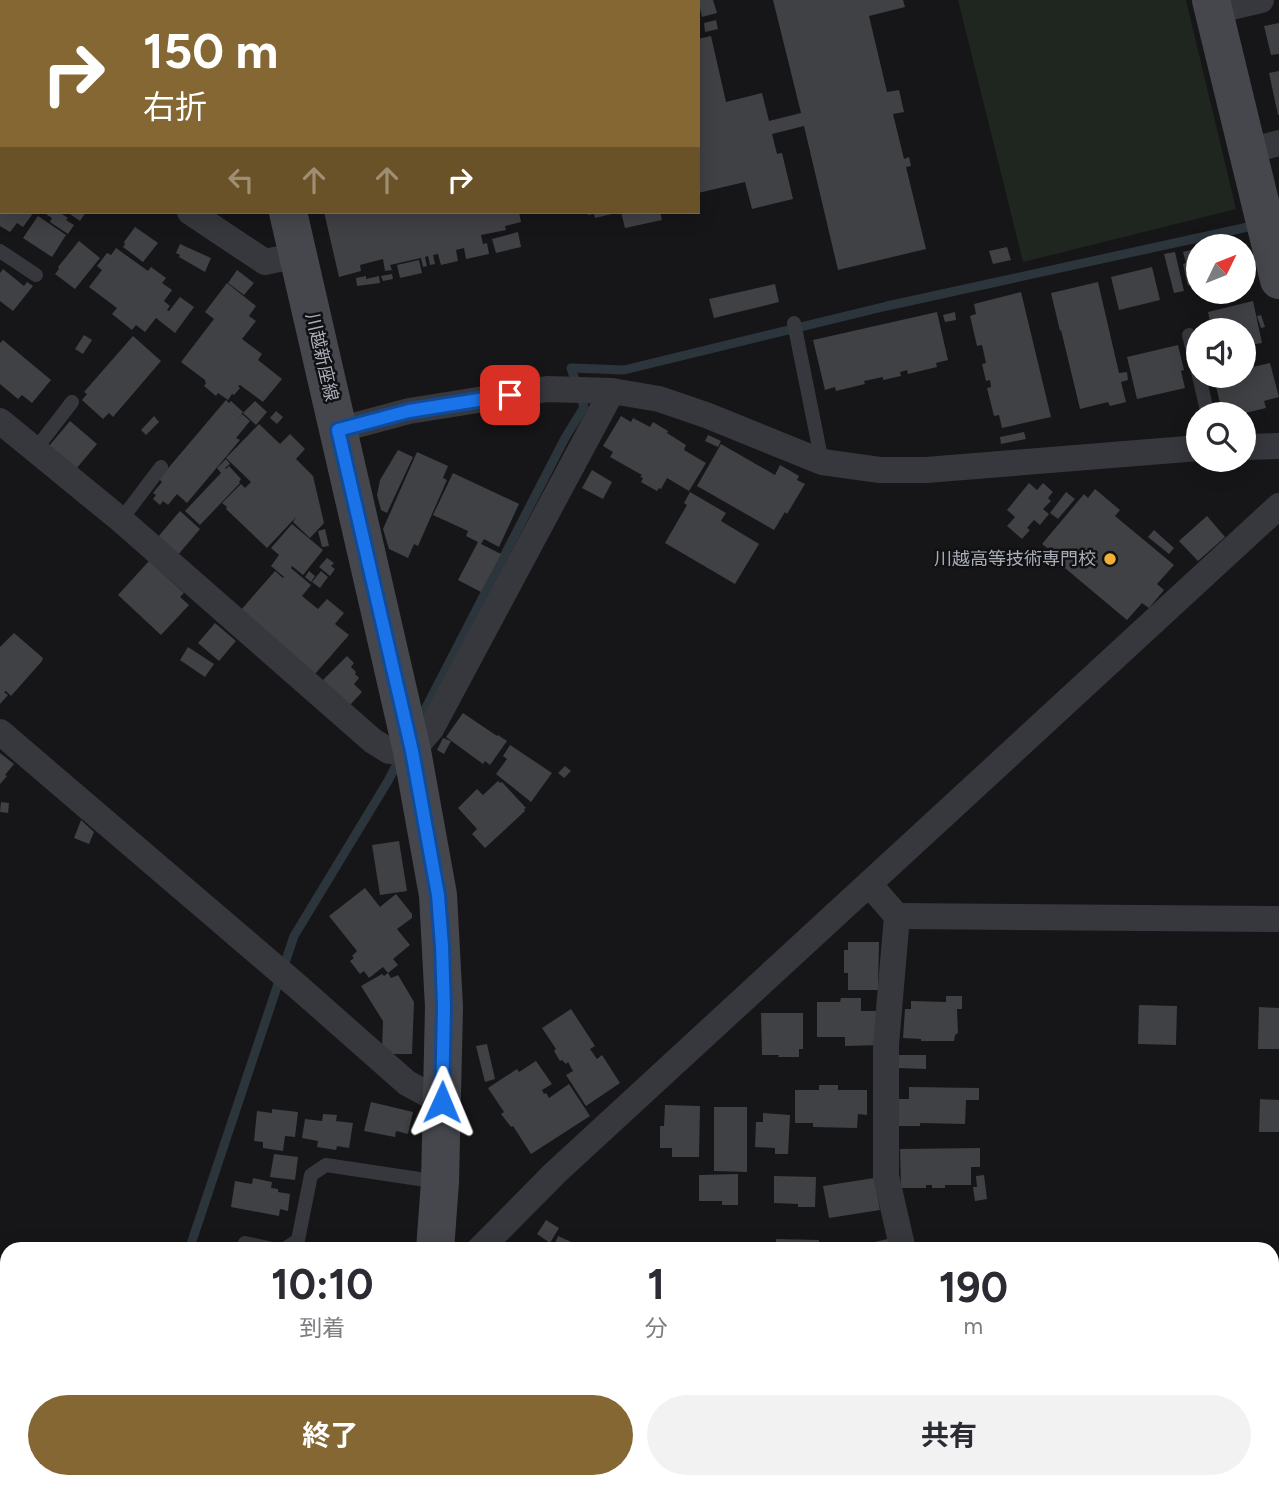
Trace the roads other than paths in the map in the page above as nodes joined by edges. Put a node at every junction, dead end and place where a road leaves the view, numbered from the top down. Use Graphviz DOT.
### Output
graph roads {
  1 [pos="1261,0"];
  2 [pos="1212,5"];
  3 [pos="1264,147"];
  4 [pos="193,214"];
  5 [pos="288,214"];
  6 [pos="0,251"];
  7 [pos="298,255"];
  8 [pos="36,275"];
  9 [pos="1279,281"];
  10 [pos="793,323"];
  11 [pos="612,391"];
  12 [pos="72,402"];
  13 [pos="0,421"];
  14 [pos="338,430"];
  15 [pos="1279,446"];
  16 [pos="1256,447"];
  17 [pos="1186,449"];
  18 [pos="35,450"];
  19 [pos="822,462"];
  20 [pos="161,467"];
  21 [pos="1279,506"];
  22 [pos="121,520"];
  23 [pos="0,732"];
  24 [pos="412,751"];
  25 [pos="869,884"];
  26 [pos="897,916"];
  27 [pos="1279,919"];
  28 [pos="442,1102"];
  29 [pos="439,1182"];
  30 [pos="296,1242"];
  31 [pos="435,1242"];
  32 [pos="487,1242"];
  33 [pos="901,1242"];
  1 -- 2 [label="street"];
  2 -- 3 [label="main road"];
  3 -- 9 [label="main road"];
  4 -- 7 [label="street"];
  5 -- 7 [label="main road, 川越新座線"];
  6 -- 8 [label="lane"];
  7 -- 14 [label="main road, 川越新座線"];
  10 -- 19 [label="lane"];
  11 -- 14 [label="street"];
  11 -- 19 [label="street"];
  11 -- 24 [label="street"];
  12 -- 18 [label="lane"];
  13 -- 18 [label="street"];
  14 -- 24 [label="main road, 川越新座線"];
  15 -- 16 [label="street"];
  17 -- 19 [label="street"];
  18 -- 22 [label="street"];
  20 -- 22 [label="lane"];
  21 -- 25 [label="street"];
  22 -- 24 [label="street"];
  23 -- 28 [label="street"];
  24 -- 28 [label="main road, 川越新座線"];
  25 -- 26 [label="street"];
  25 -- 32 [label="street"];
  26 -- 27 [label="street"];
  26 -- 33 [label="street"];
  28 -- 29 [label="main road, 川越新座線"];
  29 -- 30 [label="lane"];
  29 -- 31 [label="main road, 川越新座線"];
}
